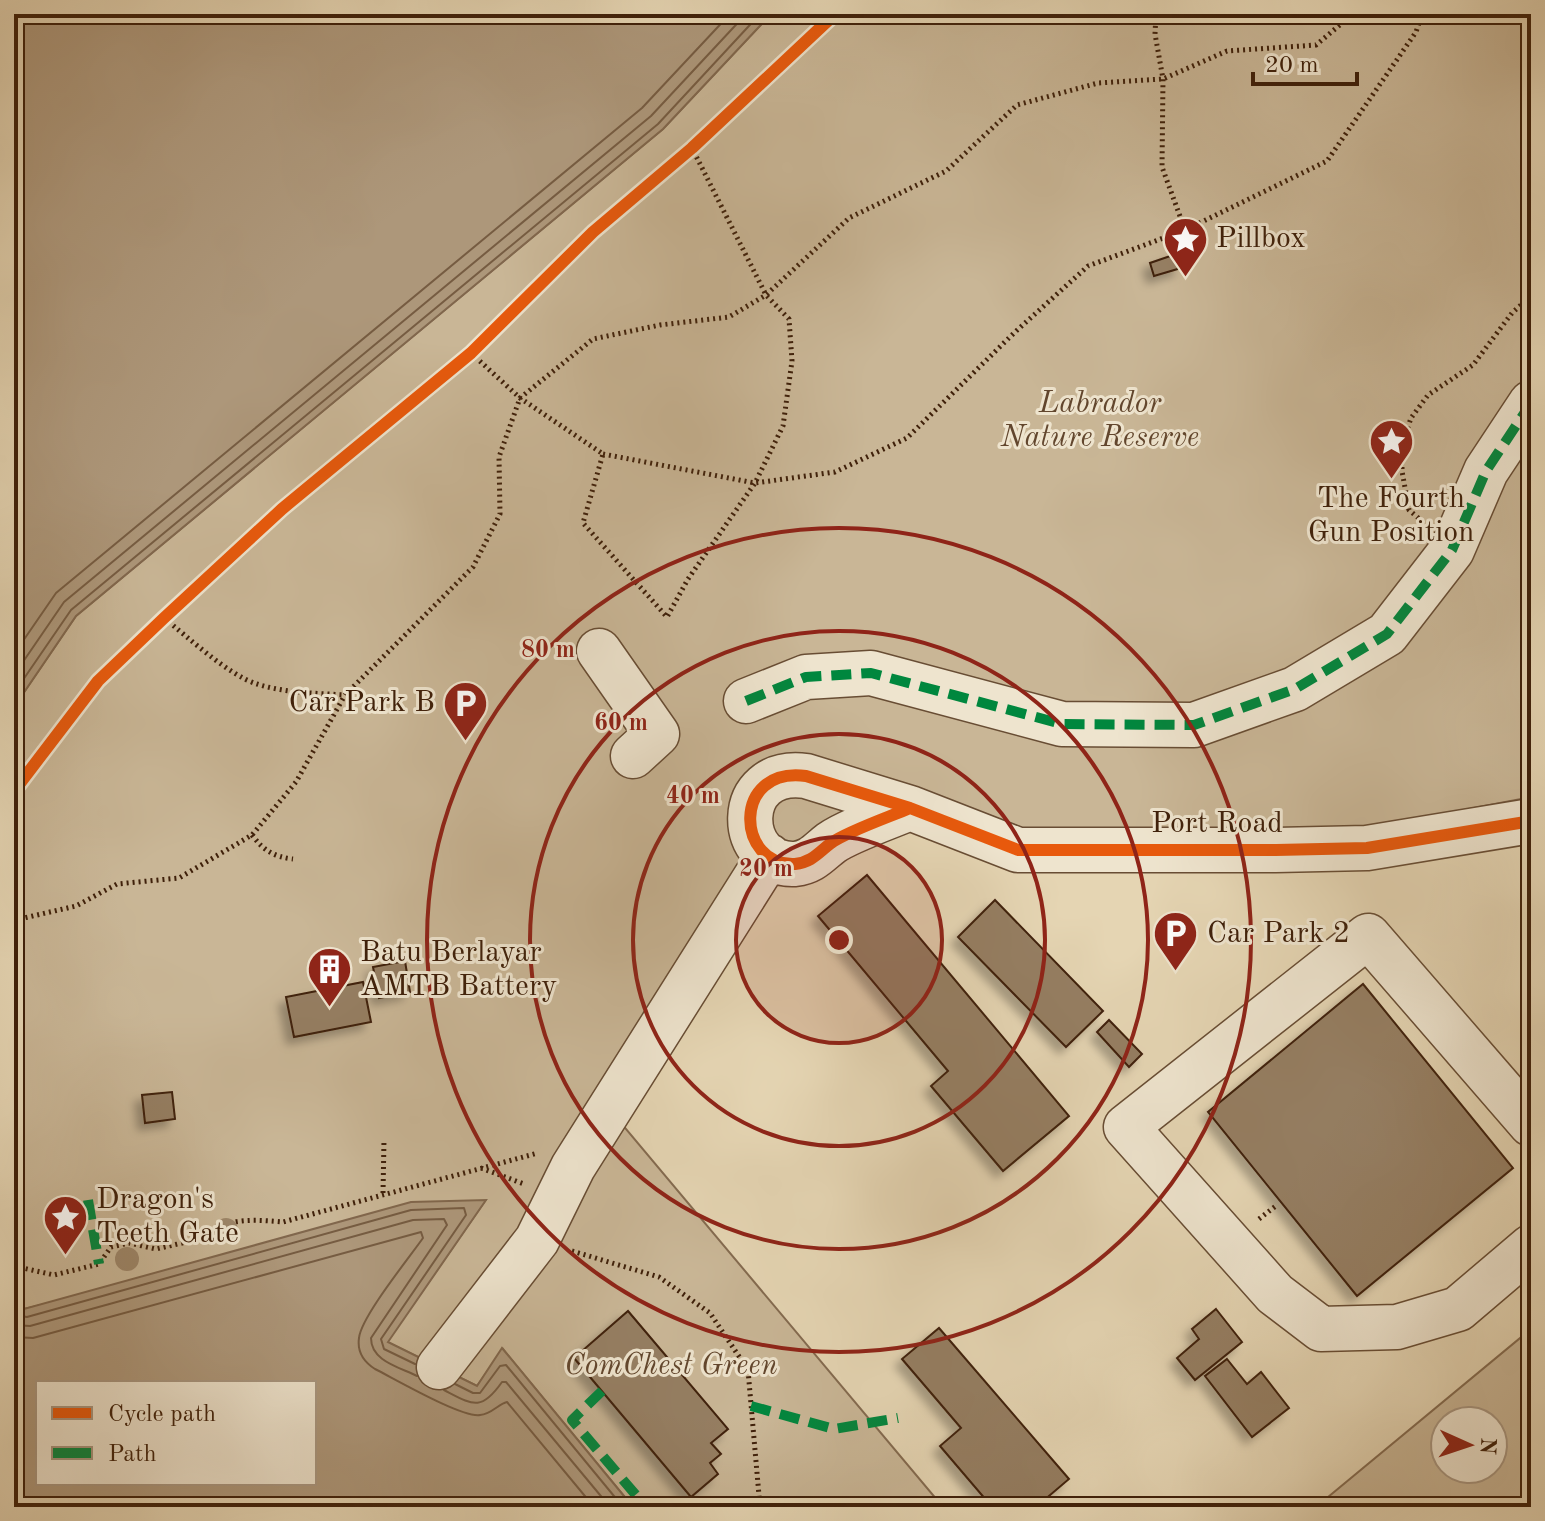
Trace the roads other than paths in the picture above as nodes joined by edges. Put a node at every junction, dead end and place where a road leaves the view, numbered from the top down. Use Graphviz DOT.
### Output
graph roads {
  1 [pos="1531,403"];
  2 [pos="599,651"];
  3 [pos="746,701"];
  4 [pos="633,756"];
  5 [pos="816,780"];
  6 [pos="910,808"];
  7 [pos="1531,821"];
  8 [pos="831,843"];
  9 [pos="769,856"];
  10 [pos="1531,1124"];
  11 [pos="1531,1247"];
  12 [pos="439,1367"];
  1 -- 3 [label="street"];
  2 -- 4 [label="street"];
  5 -- 6 [label="street, Port Road"];
  5 -- 8 [label="street"];
  5 -- 9 [label="street, Port Road"];
  6 -- 7 [label="street, Port Road"];
  6 -- 8 [label="street"];
  8 -- 9 [label="street"];
  9 -- 12 [label="street"];
  10 -- 11 [label="street"];
}
